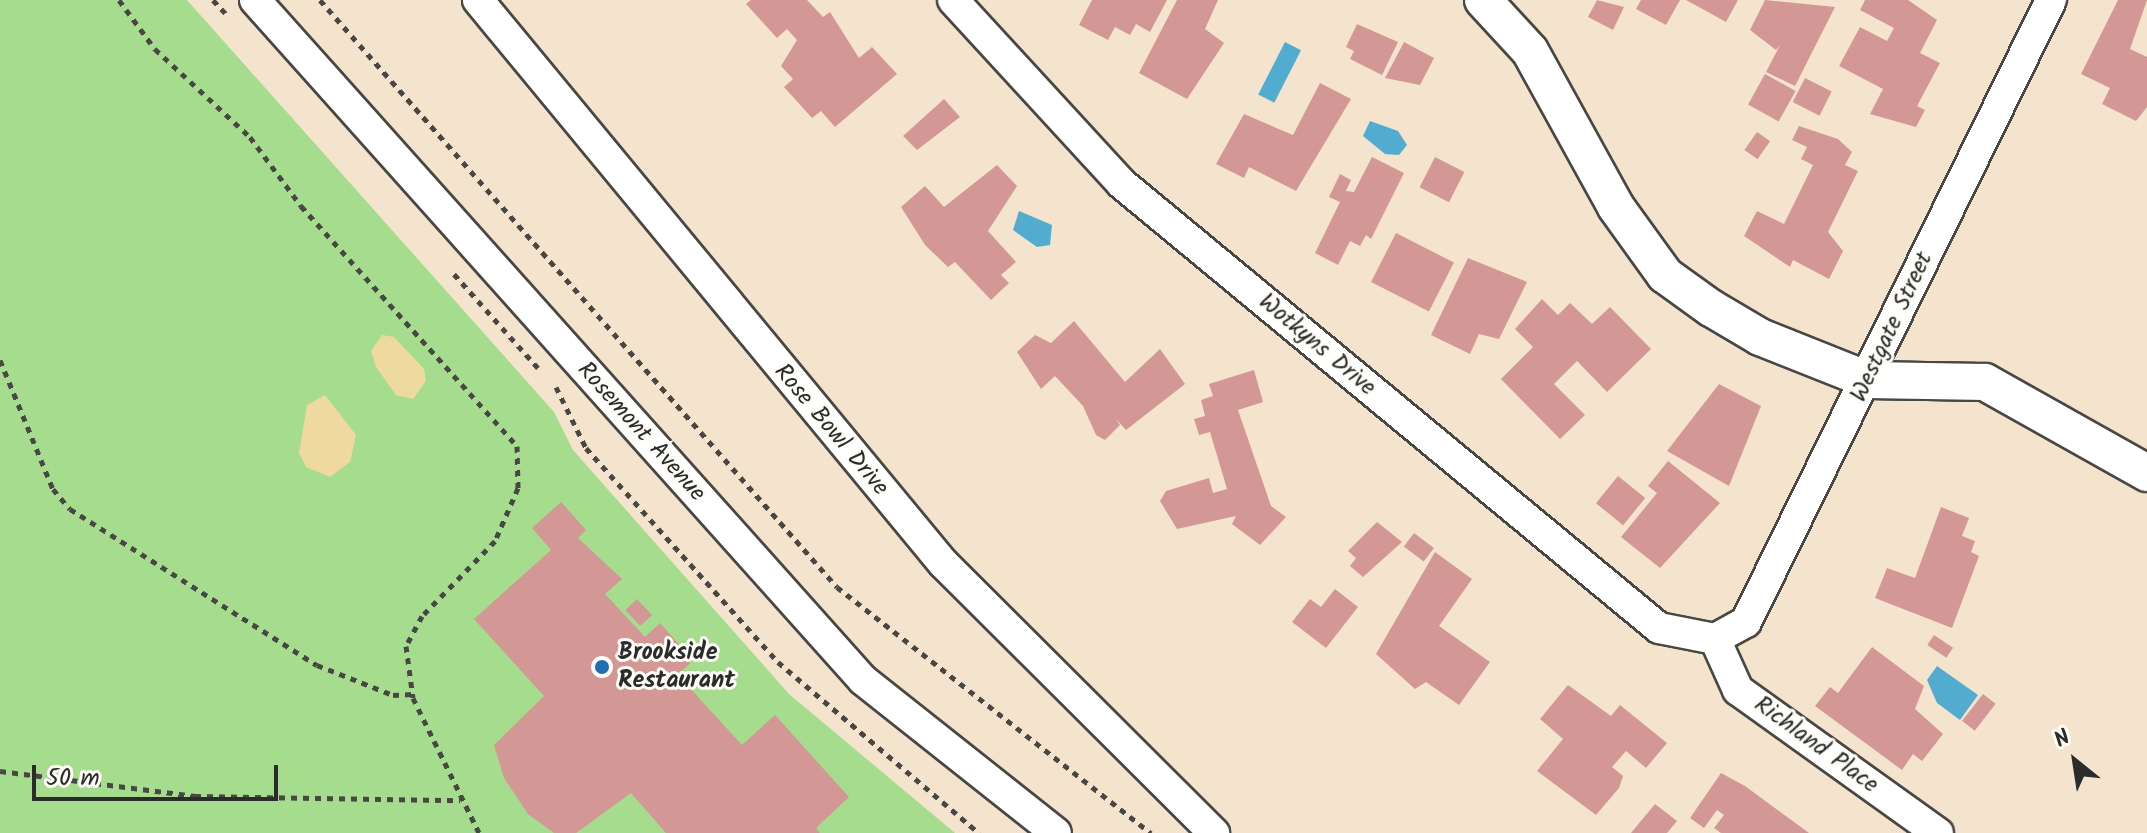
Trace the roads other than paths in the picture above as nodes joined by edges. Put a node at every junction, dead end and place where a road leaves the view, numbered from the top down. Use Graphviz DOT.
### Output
graph roads {
  1 [pos="255,0"];
  2 [pos="478,0"];
  3 [pos="953,0"];
  4 [pos="1483,0"];
  5 [pos="2039,4"];
  6 [pos="1868,380"];
  7 [pos="2147,473"];
  8 [pos="1715,639"];
  9 [pos="1056,833"];
  10 [pos="1214,833"];
  11 [pos="1938,833"];
  1 -- 9 [label="street, Rosemont Avenue"];
  2 -- 10 [label="street, Rose Bowl Drive"];
  3 -- 8 [label="street, Wotkyns Drive"];
  4 -- 6 [label="street"];
  5 -- 6 [label="street, Westgate Street"];
  6 -- 7 [label="street"];
  6 -- 8 [label="street, Westgate Street"];
  8 -- 11 [label="street, Richland Place"];
}
